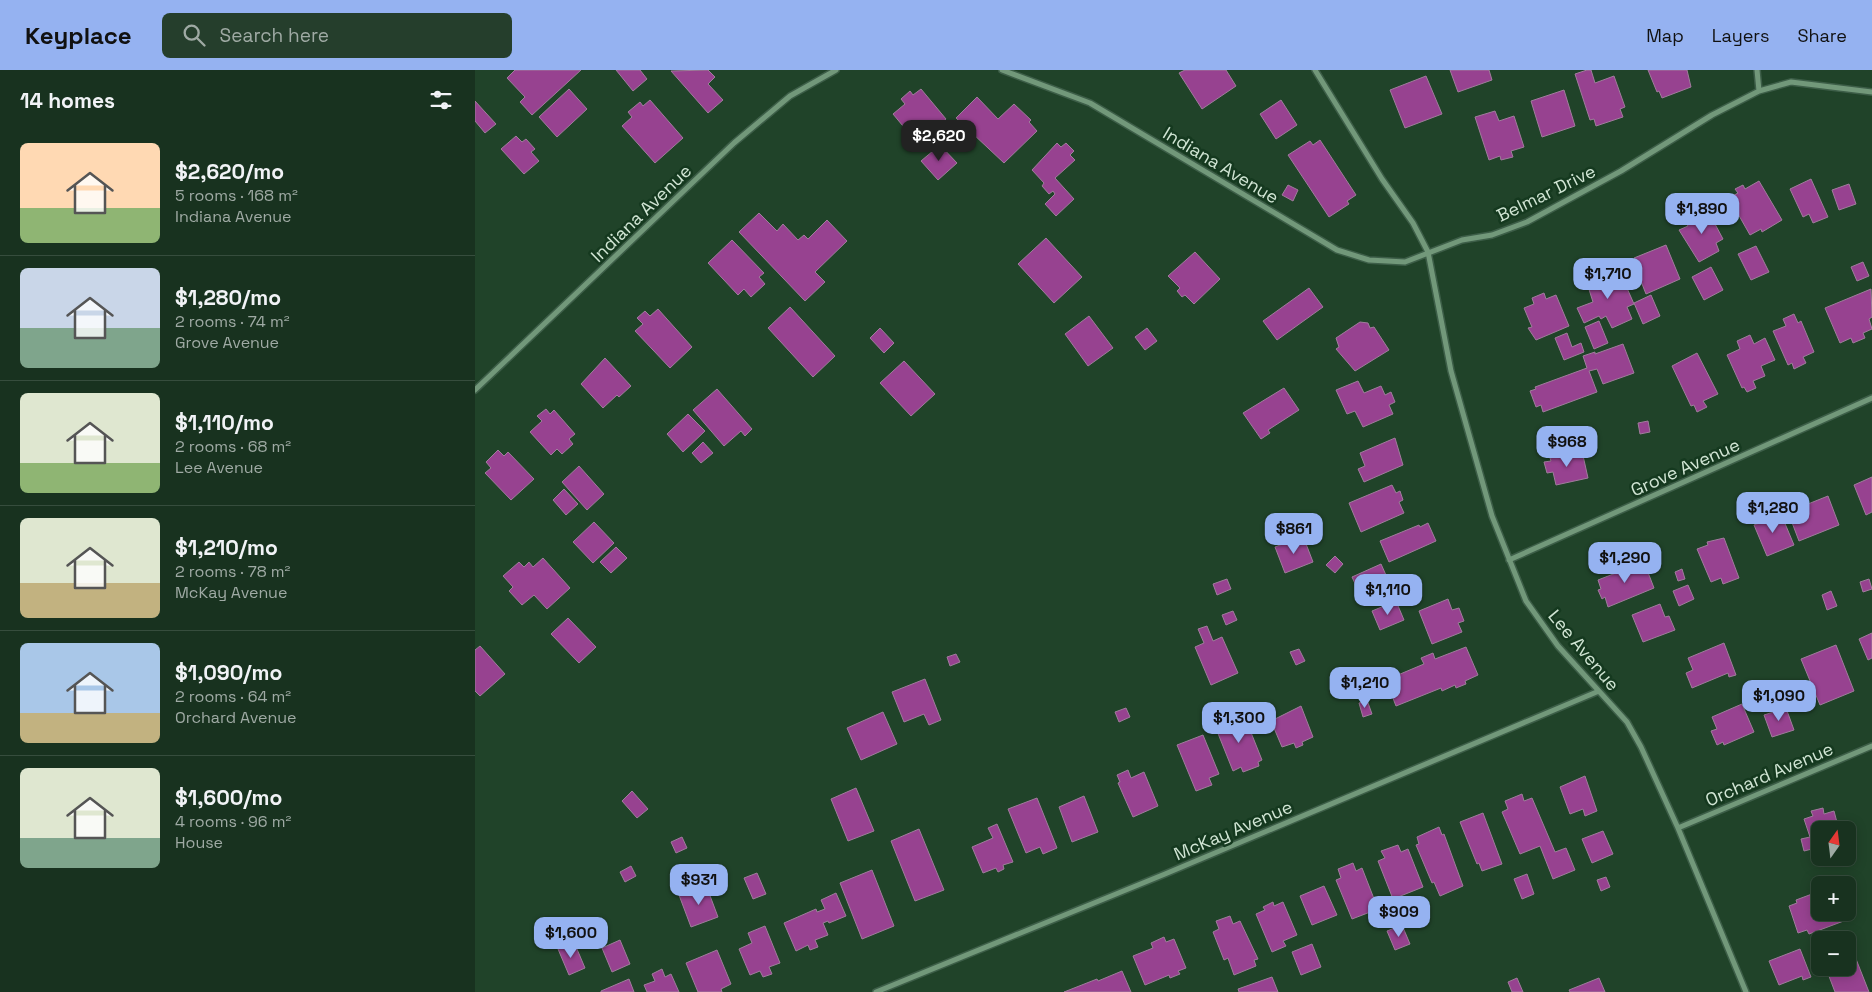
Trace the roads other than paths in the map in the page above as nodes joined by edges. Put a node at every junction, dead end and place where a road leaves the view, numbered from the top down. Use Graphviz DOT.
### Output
graph roads {
  1 [pos="836,70"];
  2 [pos="1002,70"];
  3 [pos="1315,70"];
  4 [pos="1757,70"];
  5 [pos="1759,91"];
  6 [pos="1872,92"];
  7 [pos="1429,252"];
  8 [pos="475,390"];
  9 [pos="1872,398"];
  10 [pos="1509,560"];
  11 [pos="1599,691"];
  12 [pos="1872,746"];
  13 [pos="1678,828"];
  14 [pos="876,992"];
  15 [pos="1746,992"];
  1 -- 8 [label="street, Indiana Avenue"];
  2 -- 7 [label="street, Indiana Avenue"];
  3 -- 7 [label="street"];
  4 -- 5 [label="street"];
  5 -- 6 [label="street, Belmar Drive"];
  5 -- 7 [label="street, Belmar Drive"];
  7 -- 10 [label="street, Lee Avenue"];
  9 -- 10 [label="street, Grove Avenue"];
  10 -- 11 [label="street, Lee Avenue"];
  11 -- 13 [label="street, Lee Avenue"];
  11 -- 14 [label="street, McKay Avenue"];
  12 -- 13 [label="street, Orchard Avenue"];
  13 -- 15 [label="street, Lee Avenue"];
}
